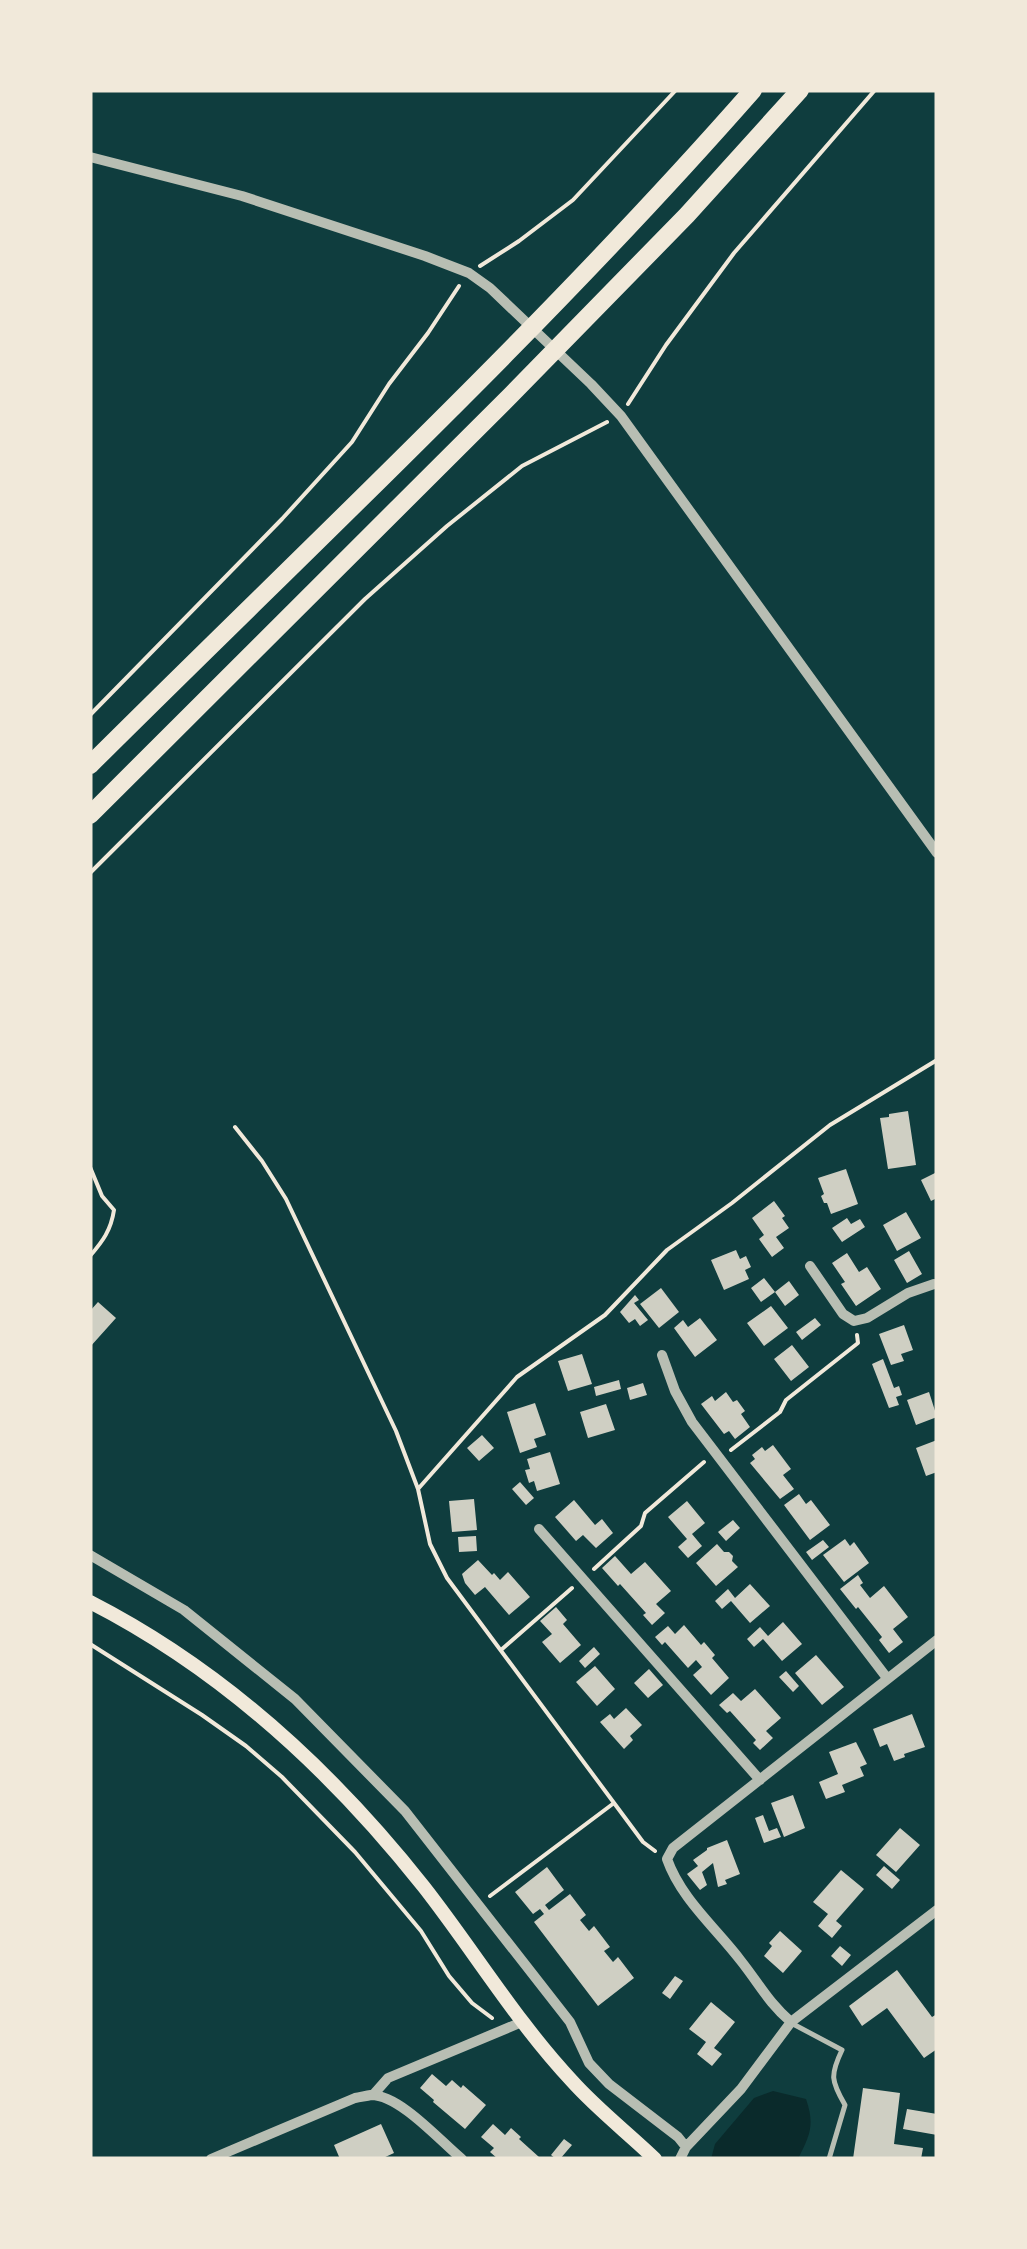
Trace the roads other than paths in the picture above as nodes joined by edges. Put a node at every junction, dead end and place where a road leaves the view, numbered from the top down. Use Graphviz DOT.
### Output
graph roads {
  1 [pos="753,90"];
  2 [pos="800,90"];
  3 [pos="90,157"];
  4 [pos="90,766"];
  5 [pos="90,815"];
  6 [pos="937,853"];
  7 [pos="810,1266"];
  8 [pos="936,1287"];
  9 [pos="662,1356"];
  10 [pos="539,1529"];
  11 [pos="90,1555"];
  12 [pos="90,1602"];
  13 [pos="937,1640"];
  14 [pos="887,1678"];
  15 [pos="760,1780"];
  16 [pos="937,1910"];
  17 [pos="522,2022"];
  18 [pos="792,2022"];
  19 [pos="373,2095"];
  20 [pos="686,2147"];
  21 [pos="210,2159"];
  22 [pos="462,2159"];
  23 [pos="655,2159"];
  24 [pos="680,2159"];
  25 [pos="829,2159"];
  1 -- 4 [label="highway"];
  2 -- 5 [label="highway"];
  3 -- 6 [label="street"];
  7 -- 8 [label="street"];
  9 -- 14 [label="street"];
  10 -- 15 [label="street"];
  11 -- 20 [label="street"];
  12 -- 17 [label="main road"];
  13 -- 14 [label="street"];
  14 -- 15 [label="street"];
  15 -- 18 [label="street"];
  16 -- 18 [label="street"];
  17 -- 19 [label="street"];
  17 -- 23 [label="main road"];
  18 -- 20 [label="street"];
  18 -- 25 [label="lane"];
  19 -- 21 [label="street"];
  19 -- 22 [label="street"];
  20 -- 24 [label="street"];
}
